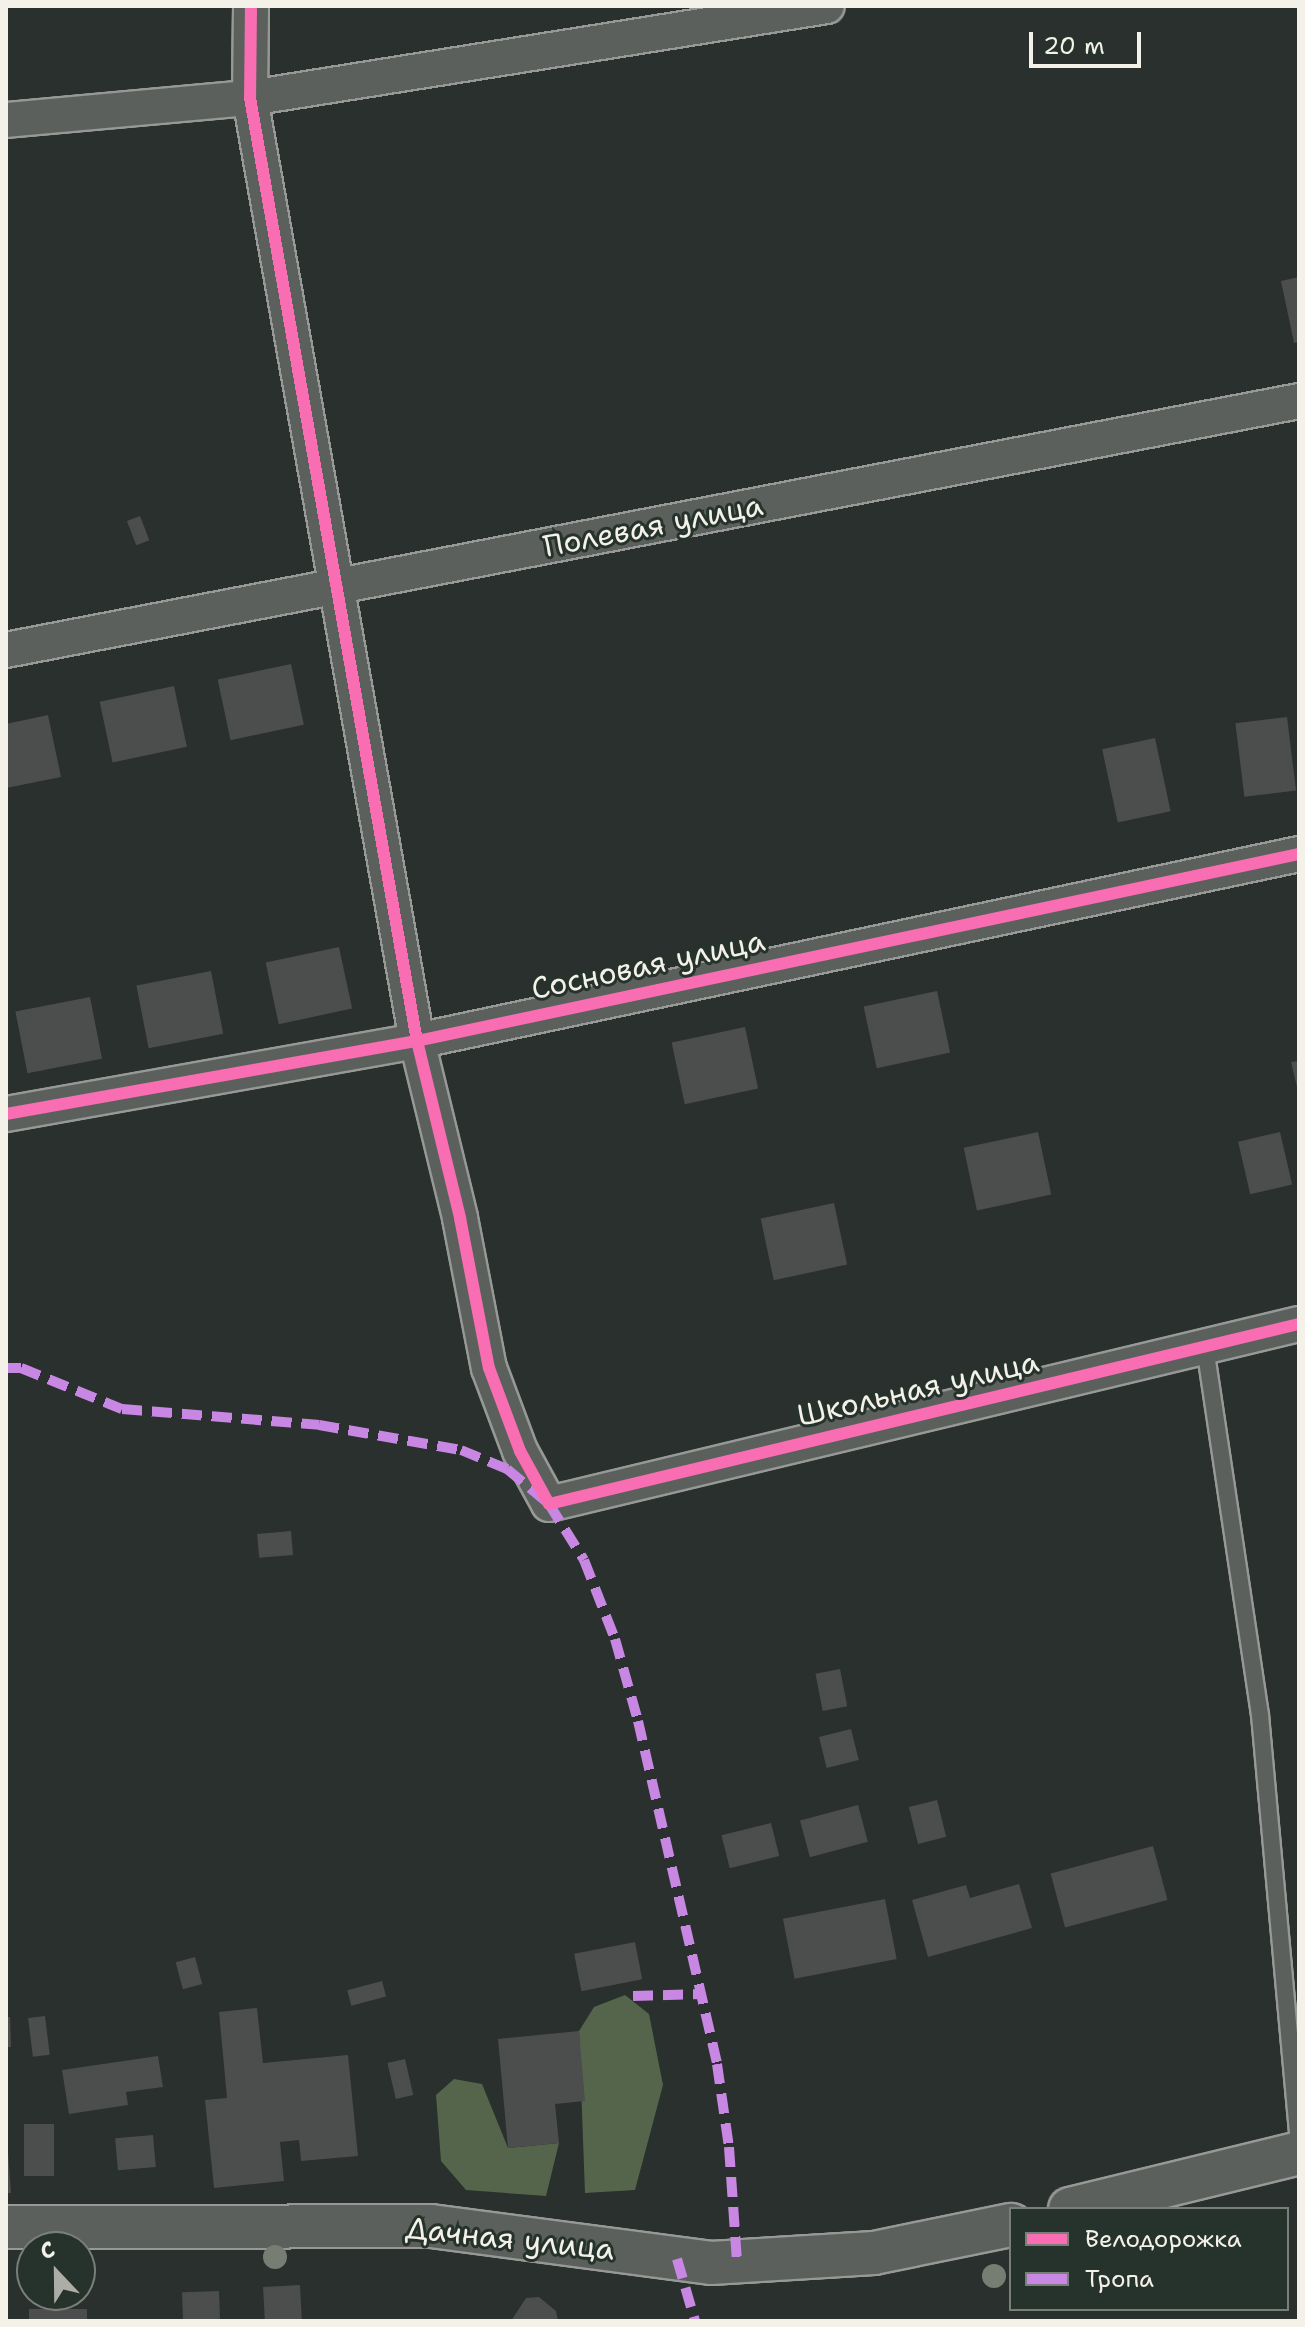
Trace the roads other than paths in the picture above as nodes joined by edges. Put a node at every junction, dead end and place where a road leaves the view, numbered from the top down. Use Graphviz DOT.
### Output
graph roads {
  1 [pos="251,6"];
  2 [pos="827,6"];
  3 [pos="250,98"];
  4 [pos="6,120"];
  5 [pos="1299,401"];
  6 [pos="337,588"];
  7 [pos="6,650"];
  8 [pos="1299,854"];
  9 [pos="417,1041"];
  10 [pos="6,1114"];
  11 [pos="1299,1324"];
  12 [pos="1205,1347"];
  13 [pos="1299,2142"];
  14 [pos="1299,2153"];
  15 [pos="1078,2207"];
  16 [pos="1009,2225"];
  17 [pos="6,2227"];
  1 -- 3 [label="street"];
  2 -- 3 [label="street"];
  3 -- 4 [label="street"];
  3 -- 6 [label="street"];
  5 -- 6 [label="street, Полевая улица"];
  6 -- 7 [label="street, Полевая улица"];
  6 -- 9 [label="street"];
  8 -- 9 [label="street, Сосновая улица"];
  9 -- 10 [label="street, Сосновая улица"];
  9 -- 12 [label="street, Школьная улица"];
  11 -- 12 [label="street, Школьная улица"];
  12 -- 13 [label="lane"];
  14 -- 15 [label="street"];
  16 -- 17 [label="street, Дачная улица"];
}
